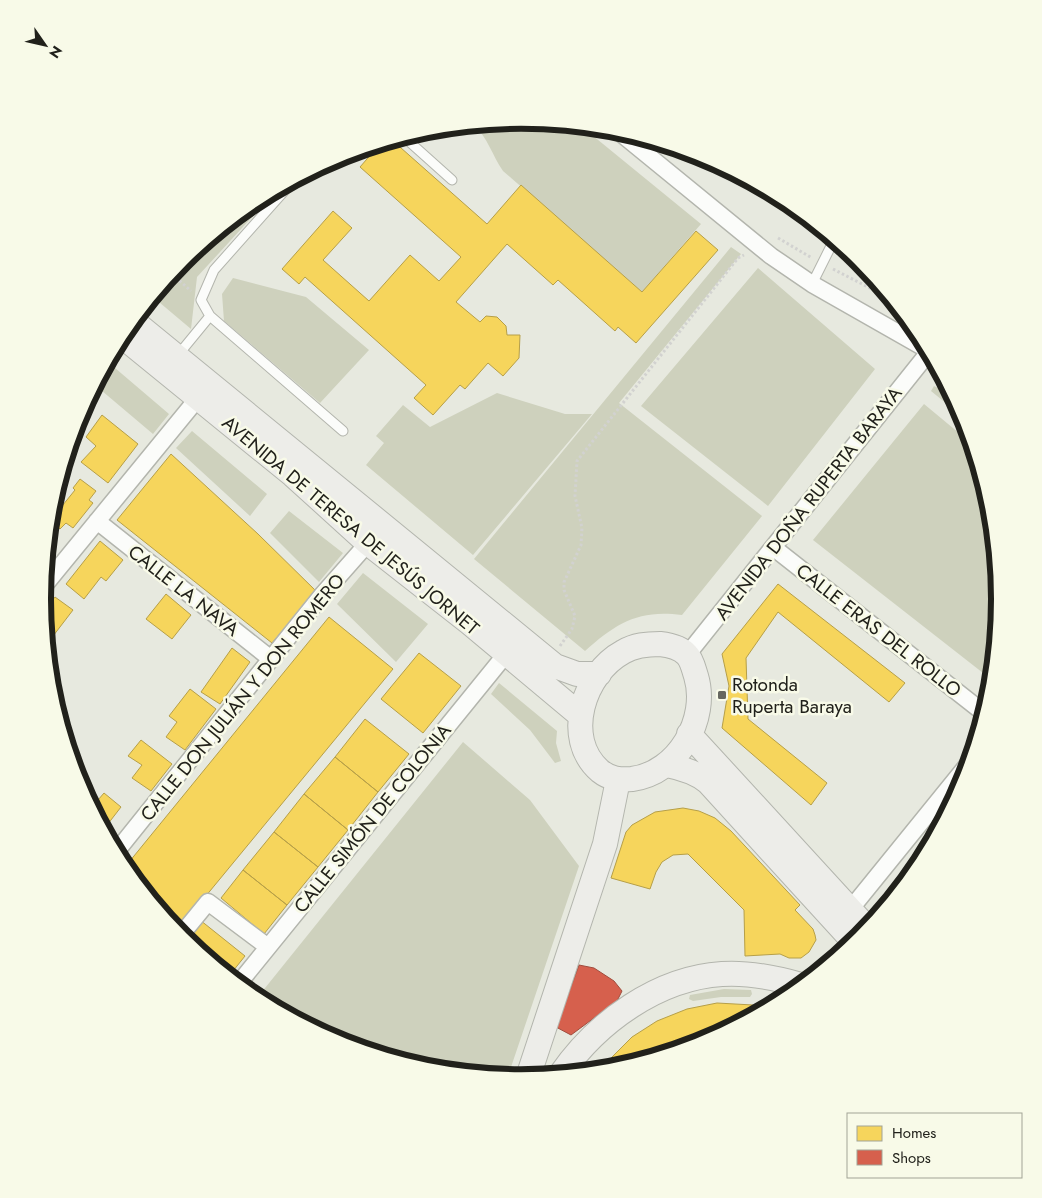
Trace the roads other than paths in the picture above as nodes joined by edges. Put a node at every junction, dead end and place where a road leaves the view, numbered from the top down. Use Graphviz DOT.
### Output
graph roads {
  1 [pos="410,142"];
  2 [pos="632,142"];
  3 [pos="452,180"];
  4 [pos="280,196"];
  5 [pos="831,246"];
  6 [pos="812,284"];
  7 [pos="210,316"];
  8 [pos="139,326"];
  9 [pos="128,341"];
  10 [pos="915,343"];
  11 [pos="924,357"];
  12 [pos="176,358"];
  13 [pos="198,398"];
  14 [pos="343,431"];
  15 [pos="97,521"];
  16 [pos="368,543"];
  17 [pos="774,548"];
  18 [pos="52,577"];
  19 [pos="506,654"];
  20 [pos="687,655"];
  21 [pos="271,659"];
  22 [pos="599,674"];
  23 [pos="978,708"];
  24 [pos="580,715"];
  25 [pos="688,734"];
  26 [pos="667,765"];
  27 [pos="618,780"];
  28 [pos="953,782"];
  29 [pos="121,846"];
  30 [pos="849,912"];
  31 [pos="861,923"];
  32 [pos="186,928"];
  33 [pos="848,936"];
  34 [pos="268,947"];
  35 [pos="243,978"];
  36 [pos="792,983"];
  37 [pos="568,1066"];
  38 [pos="531,1069"];
  1 -- 3 [label="lane"];
  2 -- 6 [label="street"];
  4 -- 7 [label="lane"];
  5 -- 6 [label="lane"];
  6 -- 10 [label="street"];
  7 -- 12 [label="lane"];
  7 -- 14 [label="lane"];
  8 -- 12 [label="street, AVENIDA DE TERESA DE JESÚS JORNET"];
  9 -- 13 [label="street, AVENIDA DE TERESA DE JESÚS JORNET"];
  11 -- 17 [label="street, AVENIDA DOÑA RUPERTA BARAYA"];
  12 -- 22 [label="street, AVENIDA DE TERESA DE JESÚS JORNET"];
  13 -- 15 [label="street"];
  13 -- 16 [label="street, AVENIDA DE TERESA DE JESÚS JORNET"];
  15 -- 18 [label="street"];
  15 -- 21 [label="street, CALLE LA NAVA"];
  16 -- 19 [label="street, AVENIDA DE TERESA DE JESÚS JORNET"];
  16 -- 21 [label="street, CALLE DON JULIÁN Y DON ROMERO"];
  17 -- 20 [label="street, AVENIDA DOÑA RUPERTA BARAYA"];
  17 -- 23 [label="street, CALLE ERAS DEL ROLLO"];
  19 -- 24 [label="street, AVENIDA DE TERESA DE JESÚS JORNET"];
  19 -- 34 [label="street, CALLE SIMÓN DE COLONIA"];
  20 -- 22 [label="street"];
  20 -- 25 [label="street"];
  21 -- 29 [label="street, CALLE DON JULIÁN Y DON ROMERO"];
  22 -- 24 [label="street"];
  24 -- 27 [label="street"];
  25 -- 26 [label="street"];
  25 -- 30 [label="street"];
  26 -- 27 [label="street"];
  26 -- 33 [label="street"];
  27 -- 38 [label="street"];
  28 -- 30 [label="street"];
  30 -- 31 [label="street"];
  32 -- 34 [label="street"];
  34 -- 35 [label="street, CALLE SIMÓN DE COLONIA"];
  36 -- 37 [label="street"];
}
